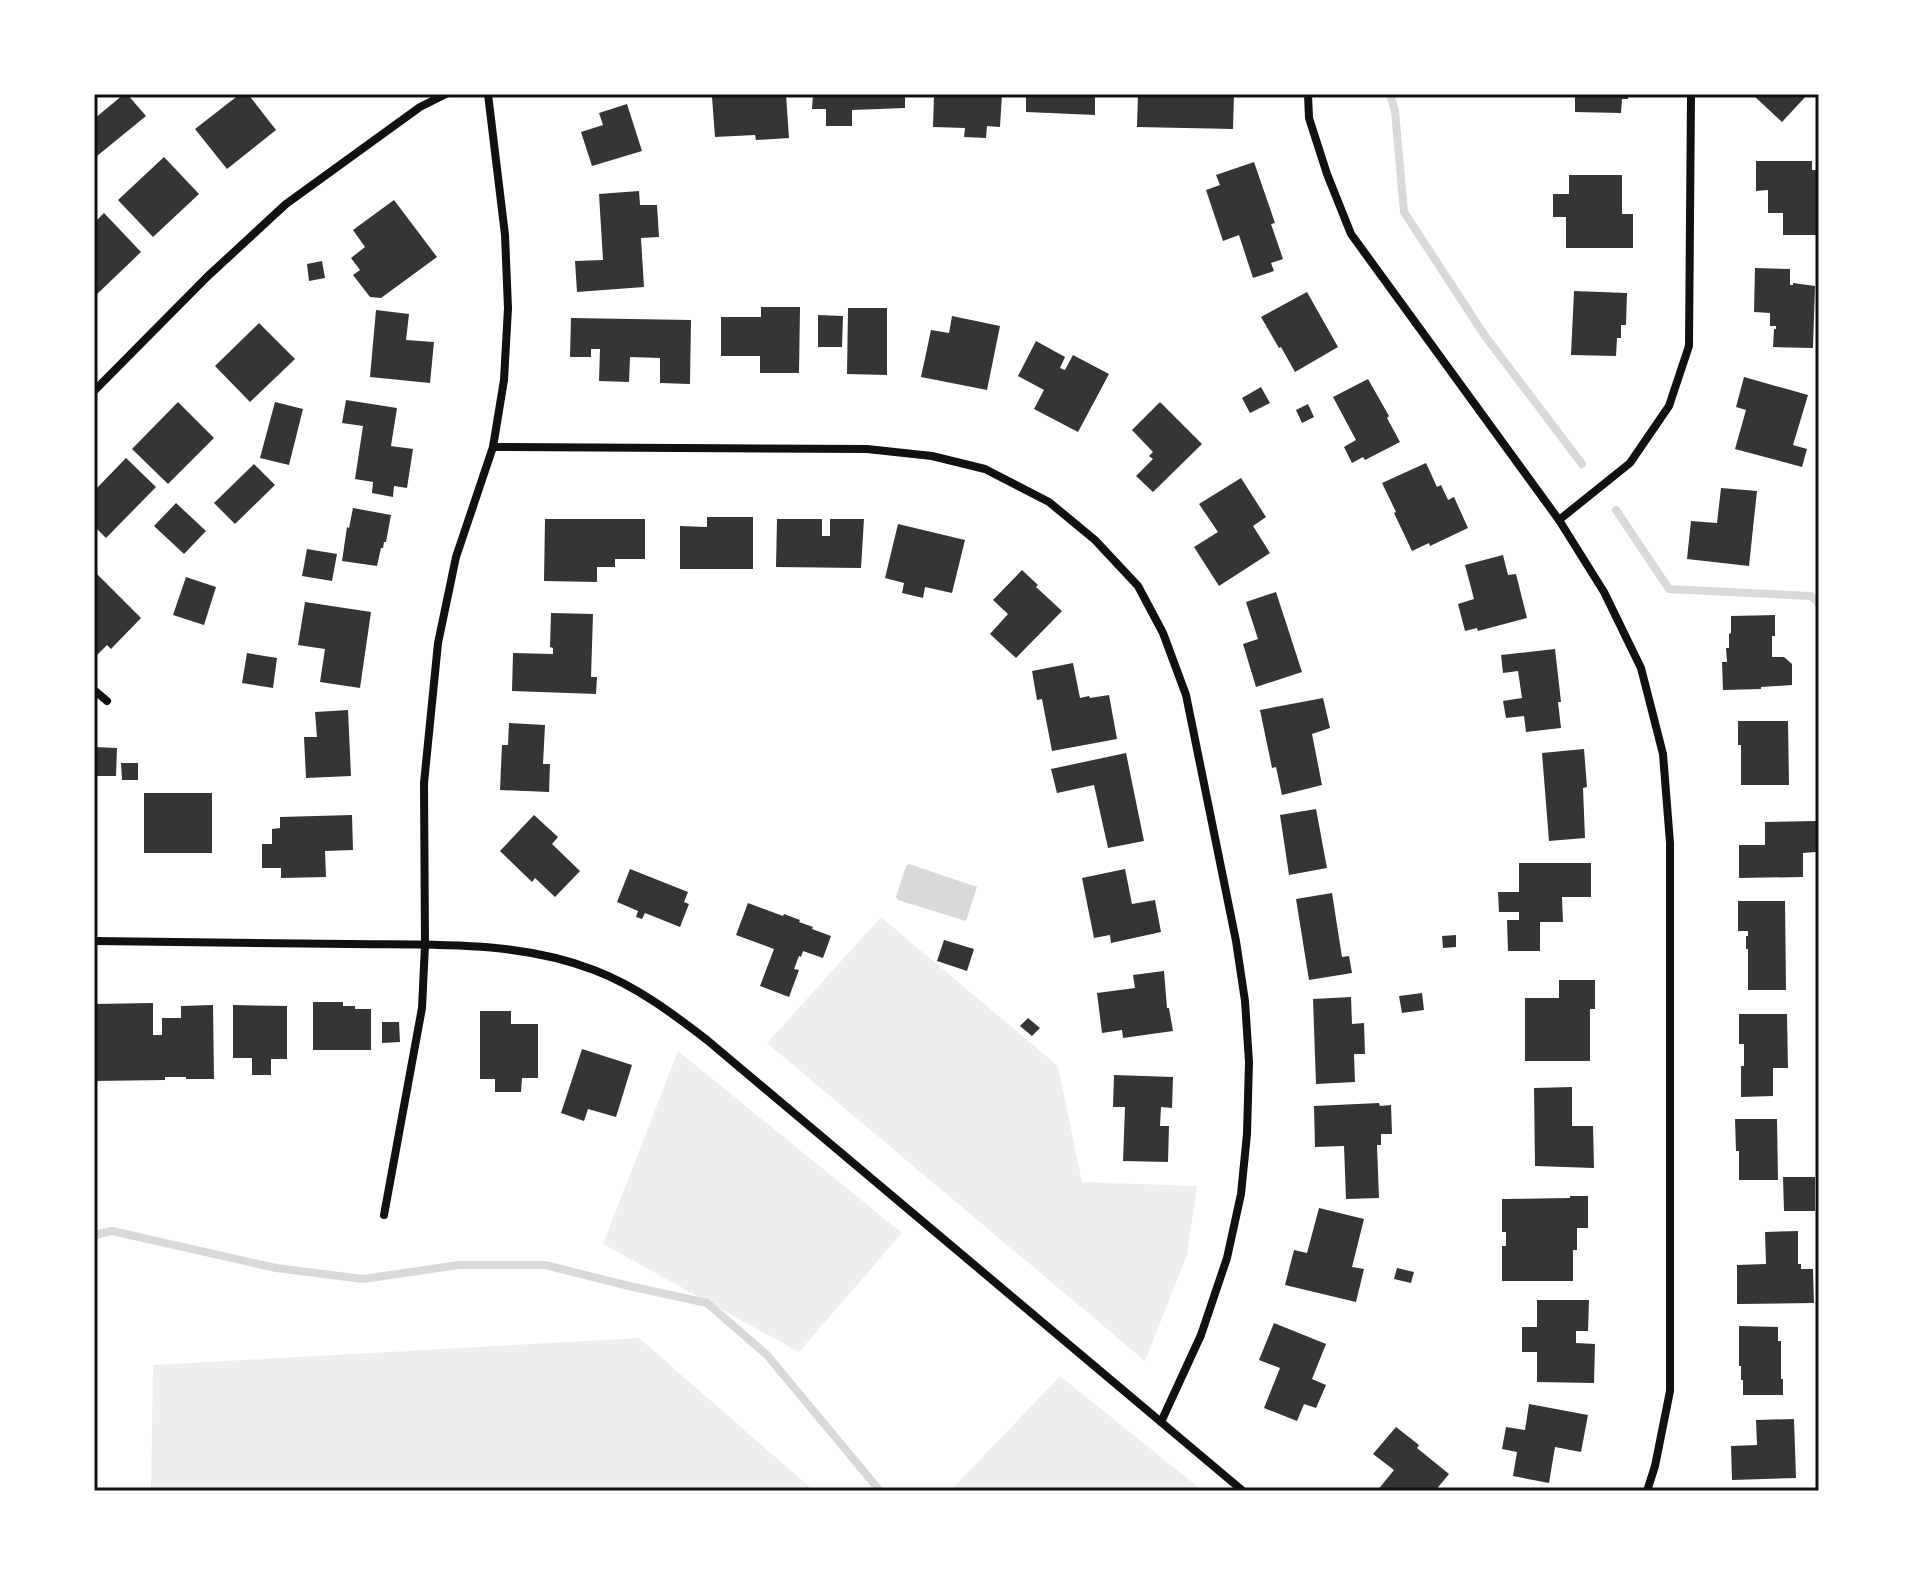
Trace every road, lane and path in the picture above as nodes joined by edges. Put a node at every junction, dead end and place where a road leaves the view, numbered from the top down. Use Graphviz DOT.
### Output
graph roads {
  1 [pos="446,94"];
  2 [pos="488,94"];
  3 [pos="1308,94"];
  4 [pos="1691,94"];
  5 [pos="94,391"];
  6 [pos="493,447"];
  7 [pos="1559,520"];
  8 [pos="94,690"];
  9 [pos="107,701"];
  10 [pos="94,941"];
  11 [pos="425,945"];
  12 [pos="384,1215"];
  13 [pos="1161,1422"];
  14 [pos="1243,1491"];
  15 [pos="1647,1491"];
  1 -- 5 [label="street"];
  2 -- 6 [label="street"];
  3 -- 7 [label="street"];
  4 -- 7 [label="street"];
  6 -- 11 [label="street"];
  6 -- 13 [label="street"];
  7 -- 15 [label="street"];
  8 -- 9 [label="street"];
  10 -- 11 [label="street"];
  11 -- 12 [label="street"];
  11 -- 13 [label="street"];
  13 -- 14 [label="street"];
}
